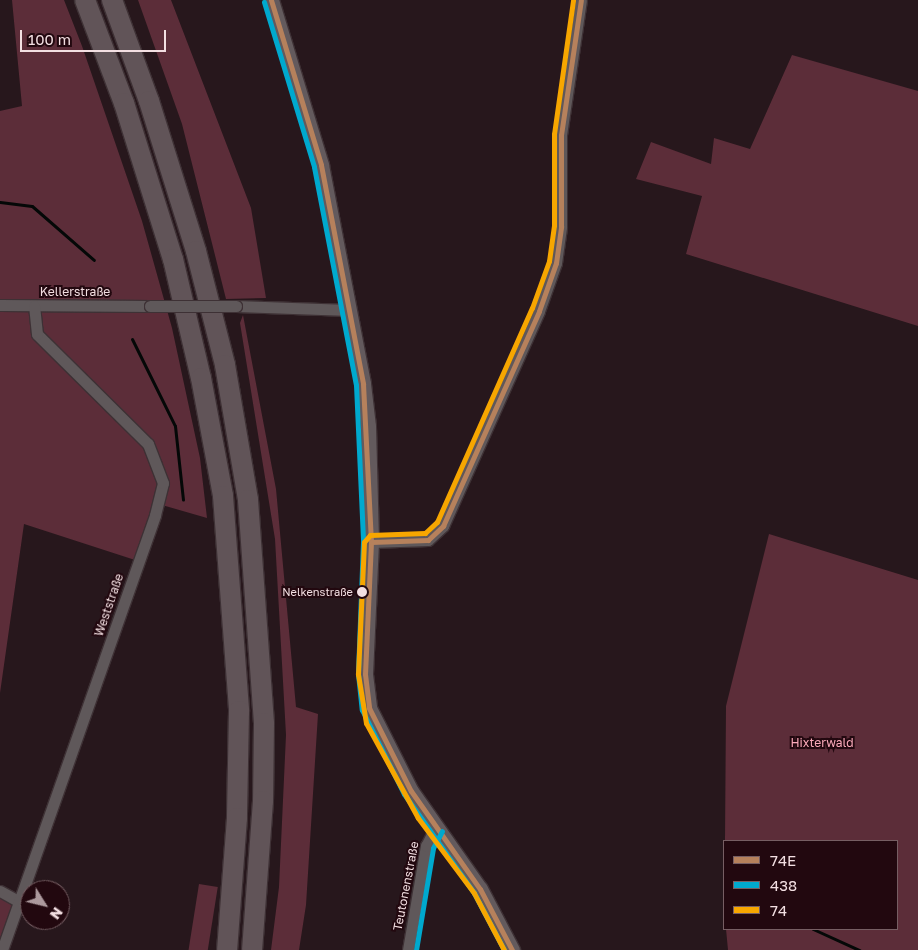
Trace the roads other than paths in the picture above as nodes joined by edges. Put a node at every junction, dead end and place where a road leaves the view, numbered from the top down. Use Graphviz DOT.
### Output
graph roads {
  1 [pos="85,0"];
  2 [pos="112,0"];
  3 [pos="271,0"];
  4 [pos="581,0"];
  5 [pos="0,304"];
  6 [pos="34,306"];
  7 [pos="349,310"];
  8 [pos="371,542"];
  9 [pos="435,828"];
  10 [pos="28,880"];
  11 [pos="0,891"];
  12 [pos="20,902"];
  13 [pos="2,950"];
  14 [pos="226,950"];
  15 [pos="252,950"];
  16 [pos="408,950"];
  17 [pos="512,950"];
  1 -- 14 [label="highway"];
  2 -- 15 [label="highway"];
  3 -- 7 [label="street"];
  4 -- 8 [label="street"];
  5 -- 6 [label="street, Kellerstraße"];
  6 -- 7 [label="street, Kellerstraße, bridge"];
  6 -- 10 [label="street, Weststraße"];
  7 -- 8 [label="street"];
  8 -- 9 [label="street"];
  9 -- 16 [label="street, Teutonenstraße"];
  9 -- 17 [label="street"];
  11 -- 12 [label="street"];
  12 -- 13 [label="street, Weststraße"];
}
